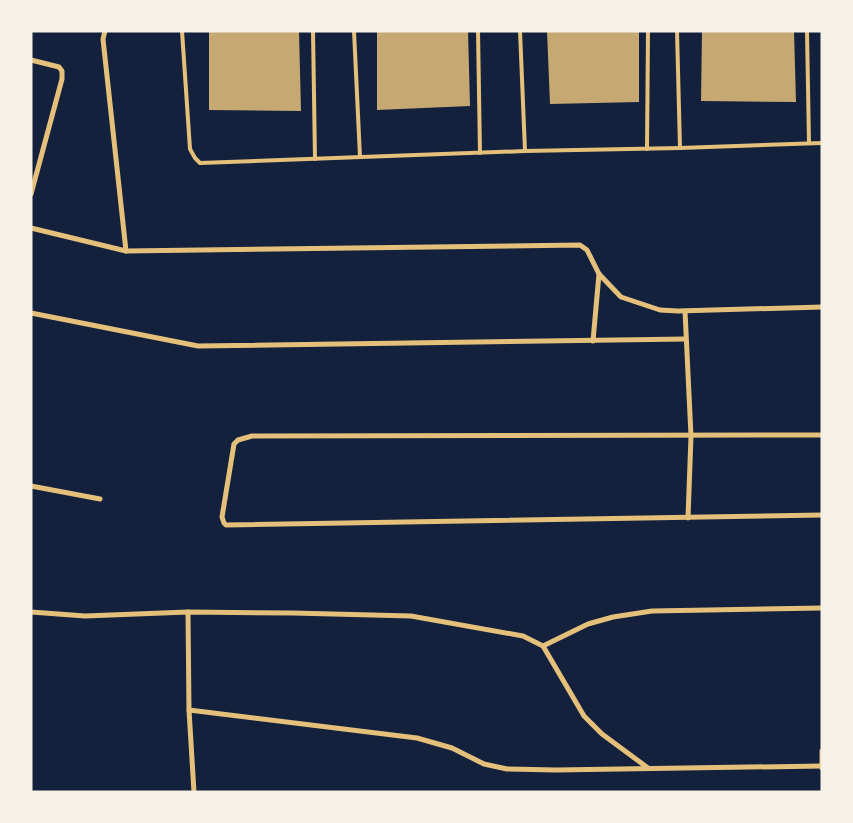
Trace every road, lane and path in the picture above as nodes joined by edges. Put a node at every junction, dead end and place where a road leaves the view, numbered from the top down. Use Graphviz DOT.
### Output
graph roads {
  1 [pos="105,31"];
  2 [pos="182,31"];
  3 [pos="313,31"];
  4 [pos="354,31"];
  5 [pos="478,31"];
  6 [pos="520,31"];
  7 [pos="648,31"];
  8 [pos="677,31"];
  9 [pos="807,31"];
  10 [pos="31,60"];
  11 [pos="809,143"];
  12 [pos="822,143"];
  13 [pos="680,148"];
  14 [pos="647,149"];
  15 [pos="526,151"];
  16 [pos="480,153"];
  17 [pos="360,157"];
  18 [pos="315,159"];
  19 [pos="31,194"];
  20 [pos="31,228"];
  21 [pos="126,251"];
  22 [pos="599,274"];
  23 [pos="822,307"];
  24 [pos="685,311"];
  25 [pos="31,314"];
  26 [pos="686,340"];
  27 [pos="593,341"];
  28 [pos="822,435"];
  29 [pos="691,436"];
  30 [pos="31,486"];
  31 [pos="100,499"];
  32 [pos="822,515"];
  33 [pos="688,518"];
  34 [pos="822,608"];
  35 [pos="31,612"];
  36 [pos="188,612"];
  37 [pos="543,646"];
  38 [pos="189,710"];
  39 [pos="822,751"];
  40 [pos="822,767"];
  41 [pos="648,768"];
  42 [pos="194,792"];
  1 -- 21 [label="street"];
  2 -- 18 [label="lane"];
  3 -- 18 [label="lane"];
  4 -- 17 [label="lane"];
  5 -- 16 [label="lane"];
  6 -- 15 [label="lane"];
  7 -- 14 [label="lane"];
  8 -- 13 [label="lane"];
  9 -- 11 [label="lane"];
  10 -- 19 [label="street"];
  11 -- 12 [label="lane"];
  11 -- 13 [label="lane"];
  13 -- 14 [label="lane"];
  14 -- 15 [label="lane"];
  15 -- 16 [label="lane"];
  16 -- 17 [label="lane"];
  17 -- 18 [label="lane"];
  20 -- 21 [label="street"];
  21 -- 22 [label="street"];
  22 -- 24 [label="street"];
  22 -- 27 [label="street"];
  23 -- 24 [label="street"];
  24 -- 26 [label="street"];
  25 -- 27 [label="street"];
  26 -- 27 [label="street"];
  26 -- 29 [label="street"];
  28 -- 29 [label="street"];
  29 -- 33 [label="street"];
  29 -- 33 [label="street"];
  30 -- 31 [label="street"];
  32 -- 33 [label="street"];
  34 -- 37 [label="street"];
  35 -- 36 [label="street"];
  36 -- 37 [label="street"];
  36 -- 38 [label="street"];
  37 -- 41 [label="street"];
  38 -- 41 [label="street"];
  38 -- 42 [label="street"];
  39 -- 40 [label="street"];
  40 -- 41 [label="street"];
}
